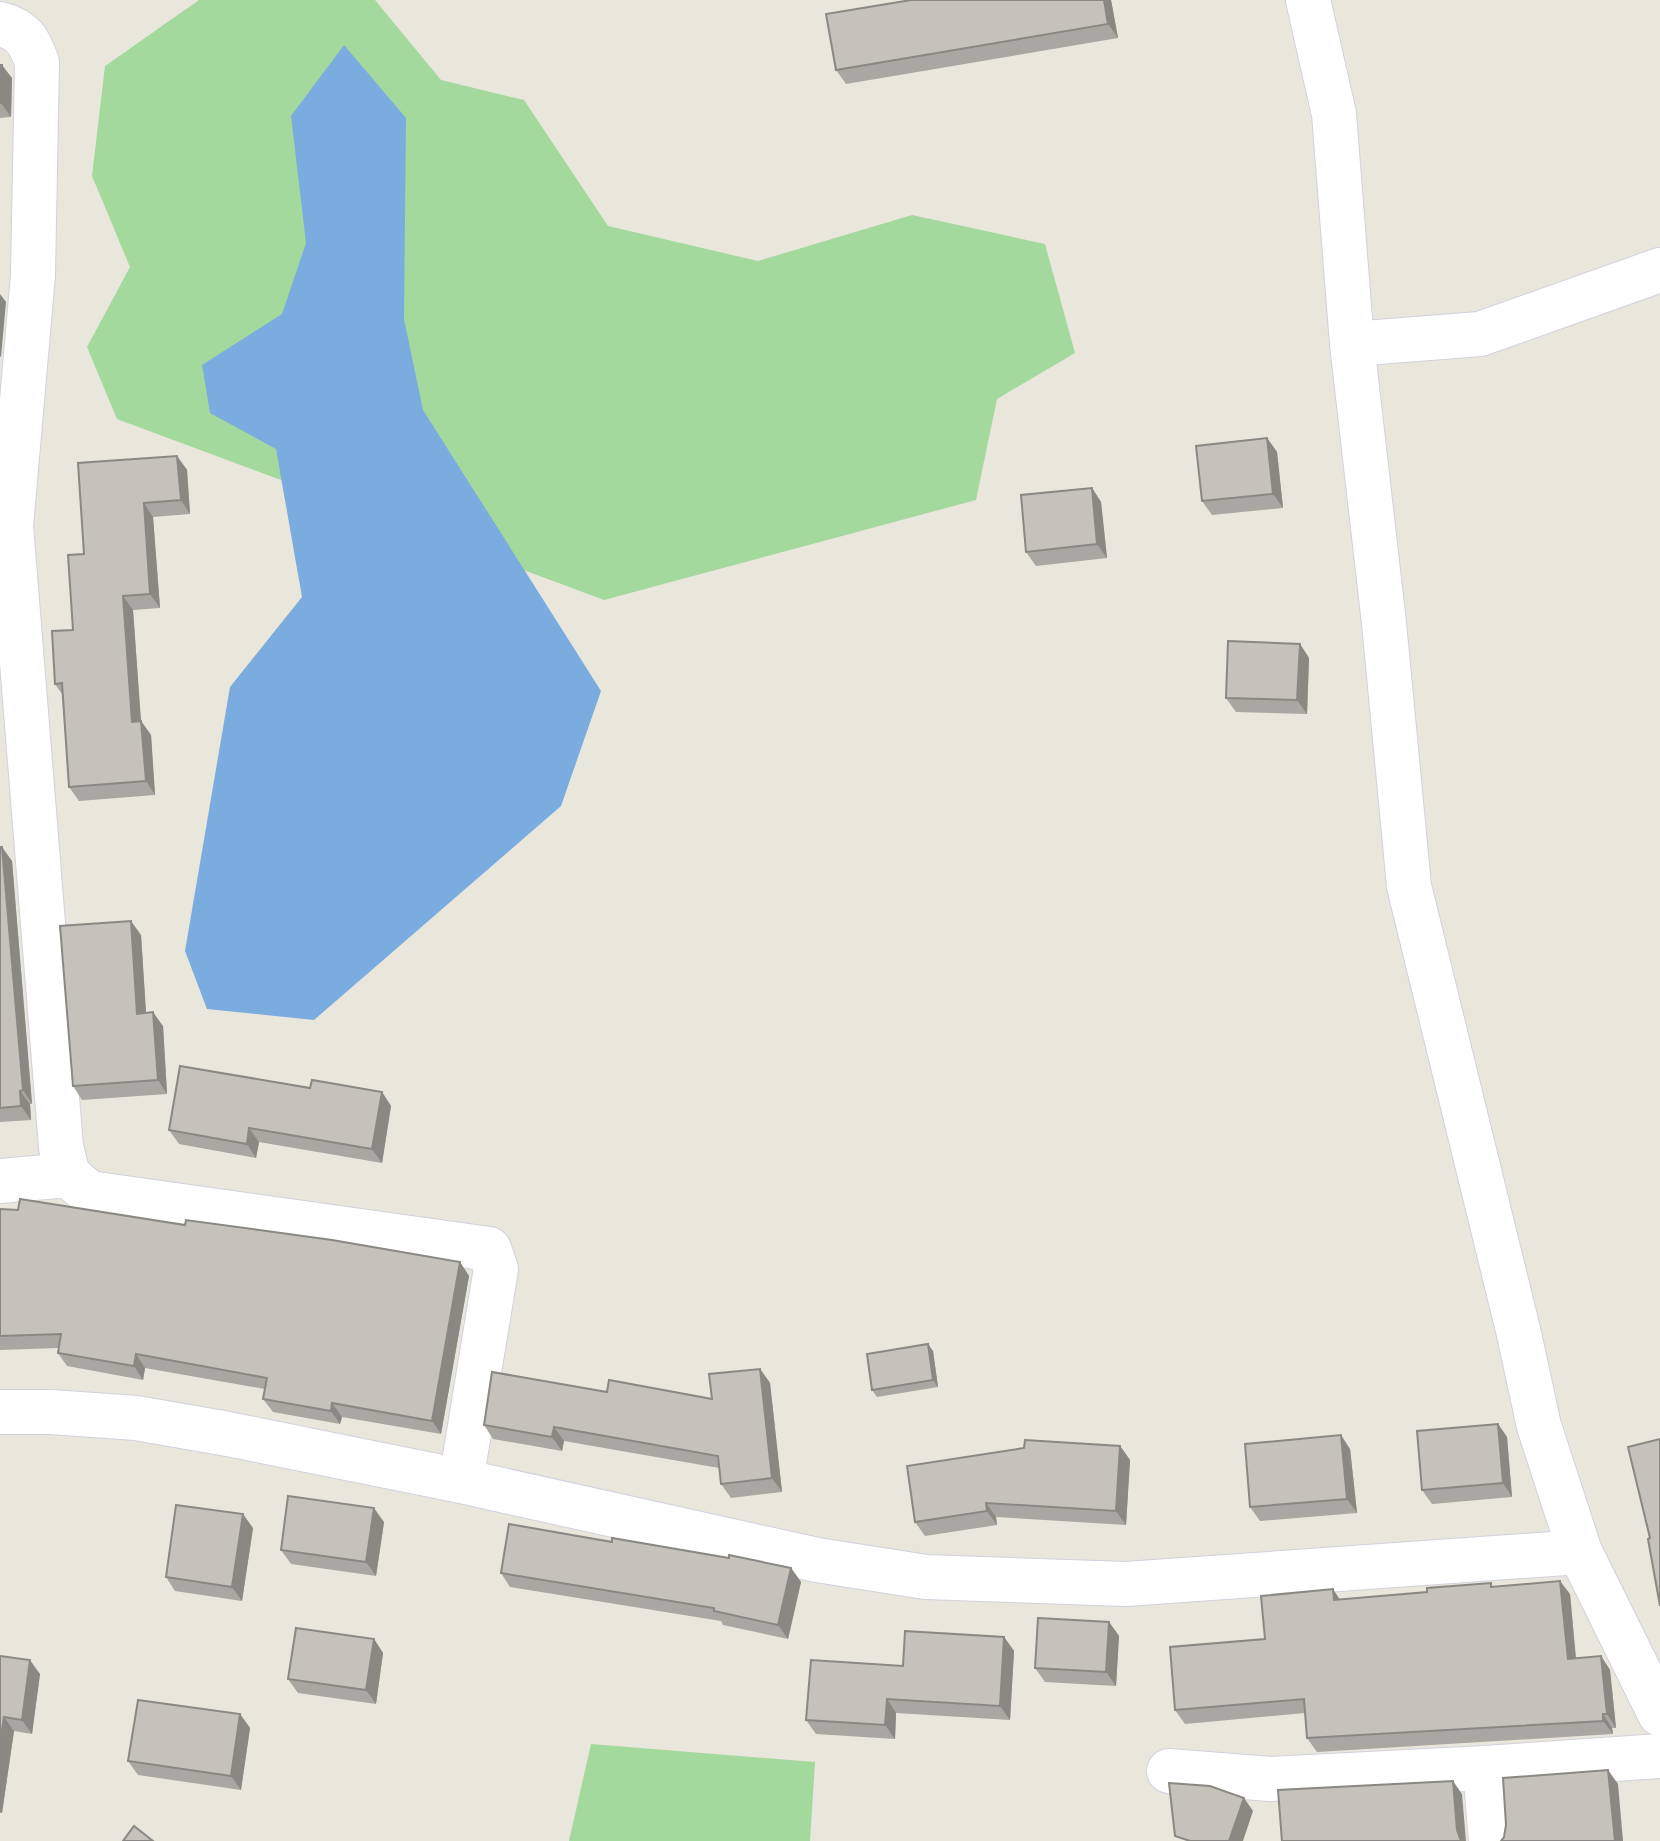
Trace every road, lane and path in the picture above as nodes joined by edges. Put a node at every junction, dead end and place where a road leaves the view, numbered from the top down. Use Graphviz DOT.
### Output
graph roads {
  1 [pos="1308,0"];
  2 [pos="0,24"];
  3 [pos="1660,270"];
  4 [pos="17,275"];
  5 [pos="1352,344"];
  6 [pos="68,1175"];
  7 [pos="0,1181"];
  8 [pos="0,1412"];
  9 [pos="461,1481"];
  10 [pos="1580,1552"];
  11 [pos="1660,1714"];
  12 [pos="1660,1756"];
  13 [pos="1485,1768"];
  14 [pos="1169,1771"];
  15 [pos="1491,1841"];
  1 -- 5 [label="street"];
  2 -- 4 [label="street"];
  3 -- 5 [label="street"];
  4 -- 6 [label="street"];
  5 -- 10 [label="street"];
  6 -- 7 [label="street"];
  6 -- 9 [label="street"];
  8 -- 9 [label="street"];
  9 -- 10 [label="street"];
  10 -- 11 [label="street"];
  12 -- 13 [label="street"];
  13 -- 14 [label="street"];
  13 -- 15 [label="street"];
}
